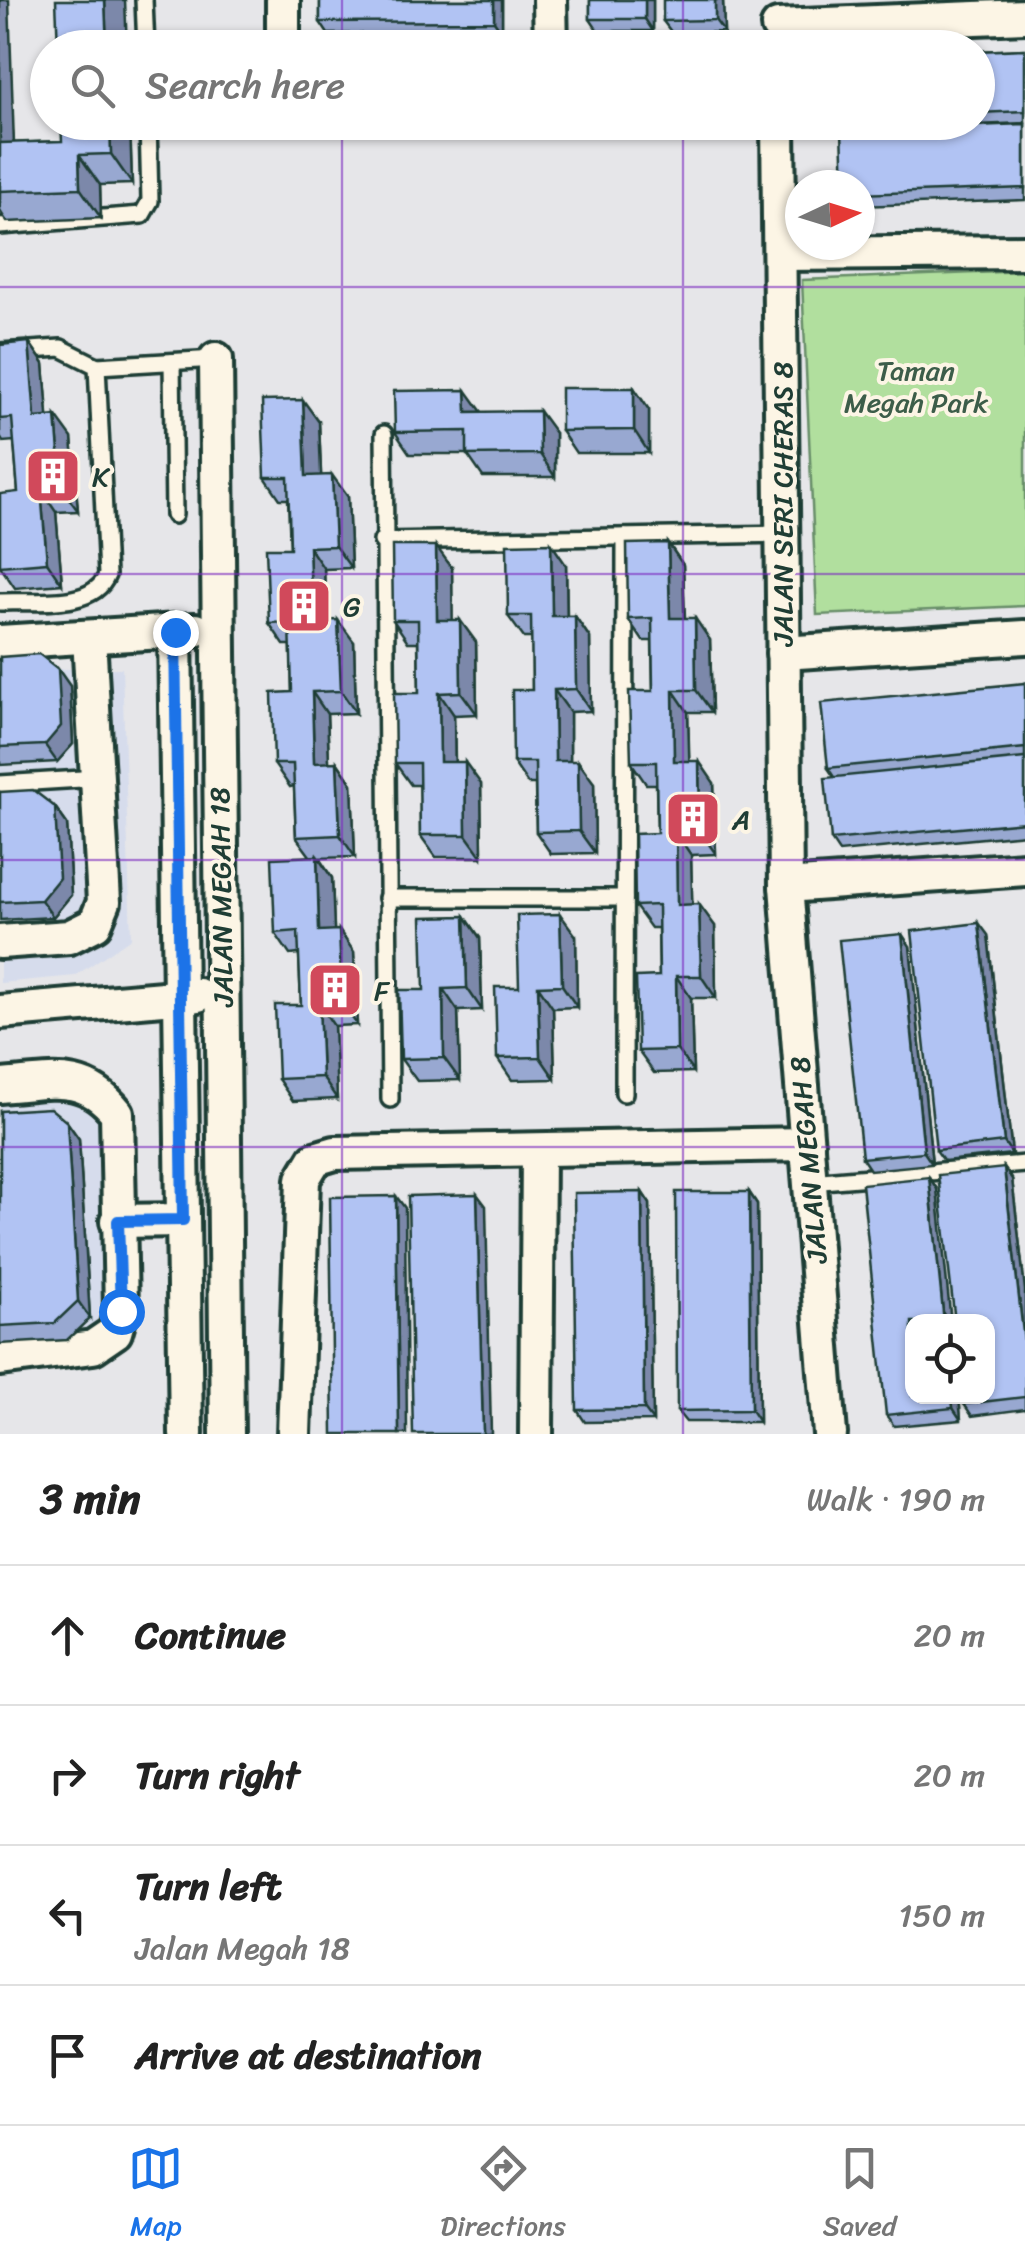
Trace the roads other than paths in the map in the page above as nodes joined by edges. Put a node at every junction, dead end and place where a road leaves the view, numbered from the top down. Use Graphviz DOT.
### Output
graph roads {
  1 [pos="144,0"];
  2 [pos="283,0"];
  3 [pos="550,0"];
  4 [pos="1025,16"];
  5 [pos="777,24"];
  6 [pos="145,30"];
  7 [pos="283,30"];
  8 [pos="551,30"];
  9 [pos="148,140"];
  10 [pos="778,140"];
  11 [pos="0,226"];
  12 [pos="1025,252"];
  13 [pos="780,254"];
  14 [pos="0,352"];
  15 [pos="216,360"];
  16 [pos="172,362"];
  17 [pos="97,366"];
  18 [pos="384,434"];
  19 [pos="174,515"];
  20 [pos="783,534"];
  21 [pos="626,537"];
  22 [pos="382,541"];
  23 [pos="0,602"];
  24 [pos="219,629"];
  25 [pos="175,632"];
  26 [pos="90,636"];
  27 [pos="1025,636"];
  28 [pos="0,642"];
  29 [pos="784,653"];
  30 [pos="98,778"];
  31 [pos="0,784"];
  32 [pos="1025,869"];
  33 [pos="786,886"];
  34 [pos="387,898"];
  35 [pos="624,898"];
  36 [pos="0,942"];
  37 [pos="222,993"];
  38 [pos="180,997"];
  39 [pos="0,1012"];
  40 [pos="0,1086"];
  41 [pos="624,1092"];
  42 [pos="390,1099"];
  43 [pos="807,1144"];
  44 [pos="538,1152"];
  45 [pos="1025,1164"];
  46 [pos="810,1182"];
  47 [pos="183,1220"];
  48 [pos="118,1221"];
  49 [pos="0,1358"];
  50 [pos="186,1434"];
  51 [pos="227,1434"];
  52 [pos="294,1434"];
  53 [pos="536,1434"];
  54 [pos="830,1434"];
  1 -- 6 [label="lane"];
  2 -- 7 [label="street"];
  3 -- 8 [label="street"];
  4 -- 5 [label="street"];
  9 -- 11 [label="lane"];
  10 -- 13 [label="street, JALAN SERI CHERAS 8"];
  12 -- 13 [label="street"];
  13 -- 20 [label="street, JALAN SERI CHERAS 8"];
  14 -- 17 [label="lane"];
  15 -- 16 [label="lane"];
  15 -- 24 [label="street, JALAN MEGAH 18"];
  16 -- 17 [label="lane"];
  16 -- 19 [label="lane"];
  17 -- 23 [label="lane"];
  18 -- 22 [label="lane"];
  20 -- 21 [label="lane"];
  20 -- 29 [label="street, JALAN SERI CHERAS 8"];
  21 -- 22 [label="lane"];
  21 -- 35 [label="lane"];
  22 -- 34 [label="lane"];
  24 -- 25 [label="street"];
  24 -- 37 [label="street, JALAN MEGAH 18"];
  25 -- 26 [label="street"];
  25 -- 38 [label="street, JALAN MEGAH 18"];
  26 -- 28 [label="street"];
  26 -- 30 [label="street"];
  27 -- 29 [label="street"];
  29 -- 33 [label="street, JALAN SERI CHERAS 8"];
  30 -- 31 [label="lane"];
  30 -- 36 [label="street"];
  32 -- 33 [label="street"];
  33 -- 43 [label="street, JALAN MEGAH 8"];
  34 -- 35 [label="lane"];
  34 -- 42 [label="lane"];
  35 -- 41 [label="lane"];
  37 -- 38 [label="street"];
  37 -- 51 [label="street, JALAN MEGAH 18"];
  38 -- 39 [label="street"];
  38 -- 47 [label="street, JALAN MEGAH 18"];
  40 -- 48 [label="street"];
  43 -- 44 [label="street"];
  43 -- 46 [label="street, JALAN MEGAH 8"];
  44 -- 52 [label="street"];
  44 -- 53 [label="street"];
  45 -- 46 [label="lane"];
  46 -- 54 [label="street, JALAN MEGAH 8"];
  47 -- 48 [label="street"];
  47 -- 50 [label="street, JALAN MEGAH 18"];
  48 -- 49 [label="street"];
}
